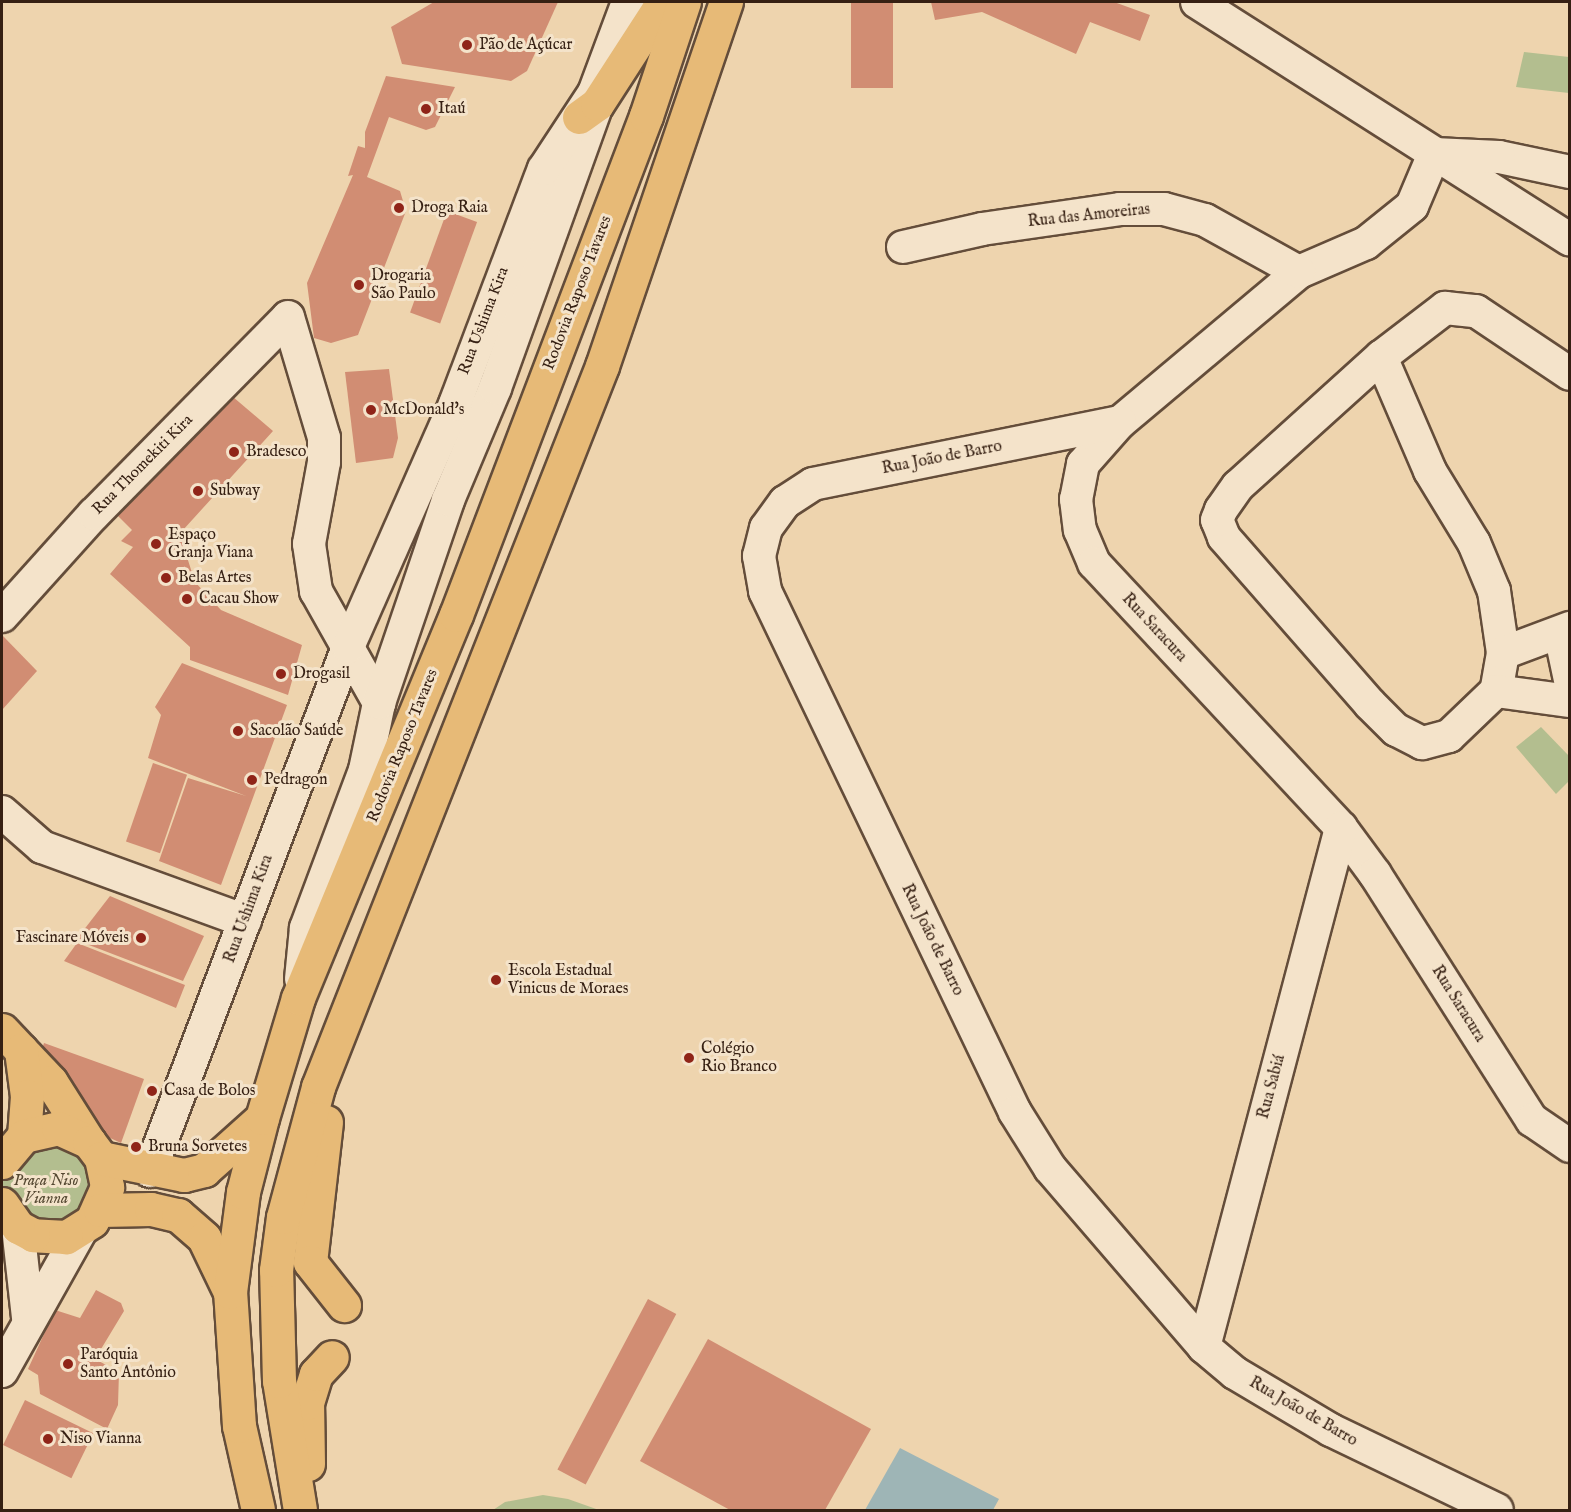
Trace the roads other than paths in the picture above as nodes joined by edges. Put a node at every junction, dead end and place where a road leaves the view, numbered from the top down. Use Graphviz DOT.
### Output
graph roads {
  1 [pos="628,2"];
  2 [pos="663,2"];
  3 [pos="684,2"];
  4 [pos="1197,2"];
  5 [pos="727,9"];
  6 [pos="588,110"];
  7 [pos="1434,154"];
  8 [pos="1569,172"];
  9 [pos="1569,240"];
  10 [pos="903,247"];
  11 [pos="1299,272"];
  12 [pos="1381,357"];
  13 [pos="1569,374"];
  14 [pos="1120,422"];
  15 [pos="2,616"];
  16 [pos="1564,631"];
  17 [pos="348,646"];
  18 [pos="1503,652"];
  19 [pos="1569,680"];
  20 [pos="1496,691"];
  21 [pos="1569,701"];
  22 [pos="379,703"];
  23 [pos="2,812"];
  24 [pos="1341,828"];
  25 [pos="245,921"];
  26 [pos="298,998"];
  27 [pos="338,1030"];
  28 [pos="11,1040"];
  29 [pos="262,1118"];
  30 [pos="24,1136"];
  31 [pos="1569,1146"];
  32 [pos="95,1150"];
  33 [pos="2,1162"];
  34 [pos="150,1171"];
  35 [pos="10,1216"];
  36 [pos="91,1220"];
  37 [pos="230,1292"];
  38 [pos="344,1305"];
  39 [pos="28,1318"];
  40 [pos="1204,1347"];
  41 [pos="332,1357"];
  42 [pos="2,1371"];
  43 [pos="258,1510"];
  44 [pos="300,1510"];
  45 [pos="308,1510"];
  46 [pos="1497,1510"];
  1 -- 6 [label="street, Rua Ushima Kira"];
  2 -- 6 [label="main road"];
  3 -- 26 [label="main road, Rodovia Raposo Tavares"];
  4 -- 7 [label="street"];
  5 -- 27 [label="main road"];
  6 -- 17 [label="street, Rua Ushima Kira"];
  6 -- 22 [label="street"];
  7 -- 8 [label="street"];
  7 -- 9 [label="street"];
  7 -- 11 [label="street, Rua Saracura"];
  10 -- 11 [label="street, Rua das Amoreiras"];
  11 -- 14 [label="street, Rua Saracura"];
  12 -- 13 [label="street"];
  12 -- 18 [label="street"];
  12 -- 20 [label="street"];
  14 -- 24 [label="street, Rua Saracura"];
  14 -- 40 [label="street, Rua João de Barro"];
  15 -- 17 [label="street, Rua Thomekiti Kira"];
  16 -- 18 [label="street"];
  16 -- 19 [label="street"];
  17 -- 22 [label="street"];
  17 -- 25 [label="street, Rua Ushima Kira"];
  18 -- 20 [label="street"];
  20 -- 21 [label="street"];
  22 -- 26 [label="street"];
  23 -- 25 [label="street"];
  24 -- 31 [label="street, Rua Saracura"];
  24 -- 40 [label="street, Rua Sabiá"];
  25 -- 34 [label="street, Rua Ushima Kira"];
  26 -- 29 [label="main road, Rodovia Raposo Tavares"];
  27 -- 38 [label="main road"];
  27 -- 44 [label="main road"];
  28 -- 30 [label="main road"];
  28 -- 32 [label="main road"];
  29 -- 34 [label="main road"];
  29 -- 37 [label="main road, Rodovia Raposo Tavares"];
  30 -- 32 [label="main road"];
  30 -- 33 [label="main road"];
  32 -- 34 [label="main road"];
  32 -- 36 [label="main road"];
  35 -- 36 [label="main road"];
  35 -- 39 [label="street"];
  36 -- 37 [label="main road"];
  36 -- 39 [label="street"];
  37 -- 43 [label="main road, Rodovia Raposo Tavares"];
  39 -- 42 [label="street"];
  40 -- 46 [label="street, Rua João de Barro"];
  41 -- 45 [label="main road"];
}
